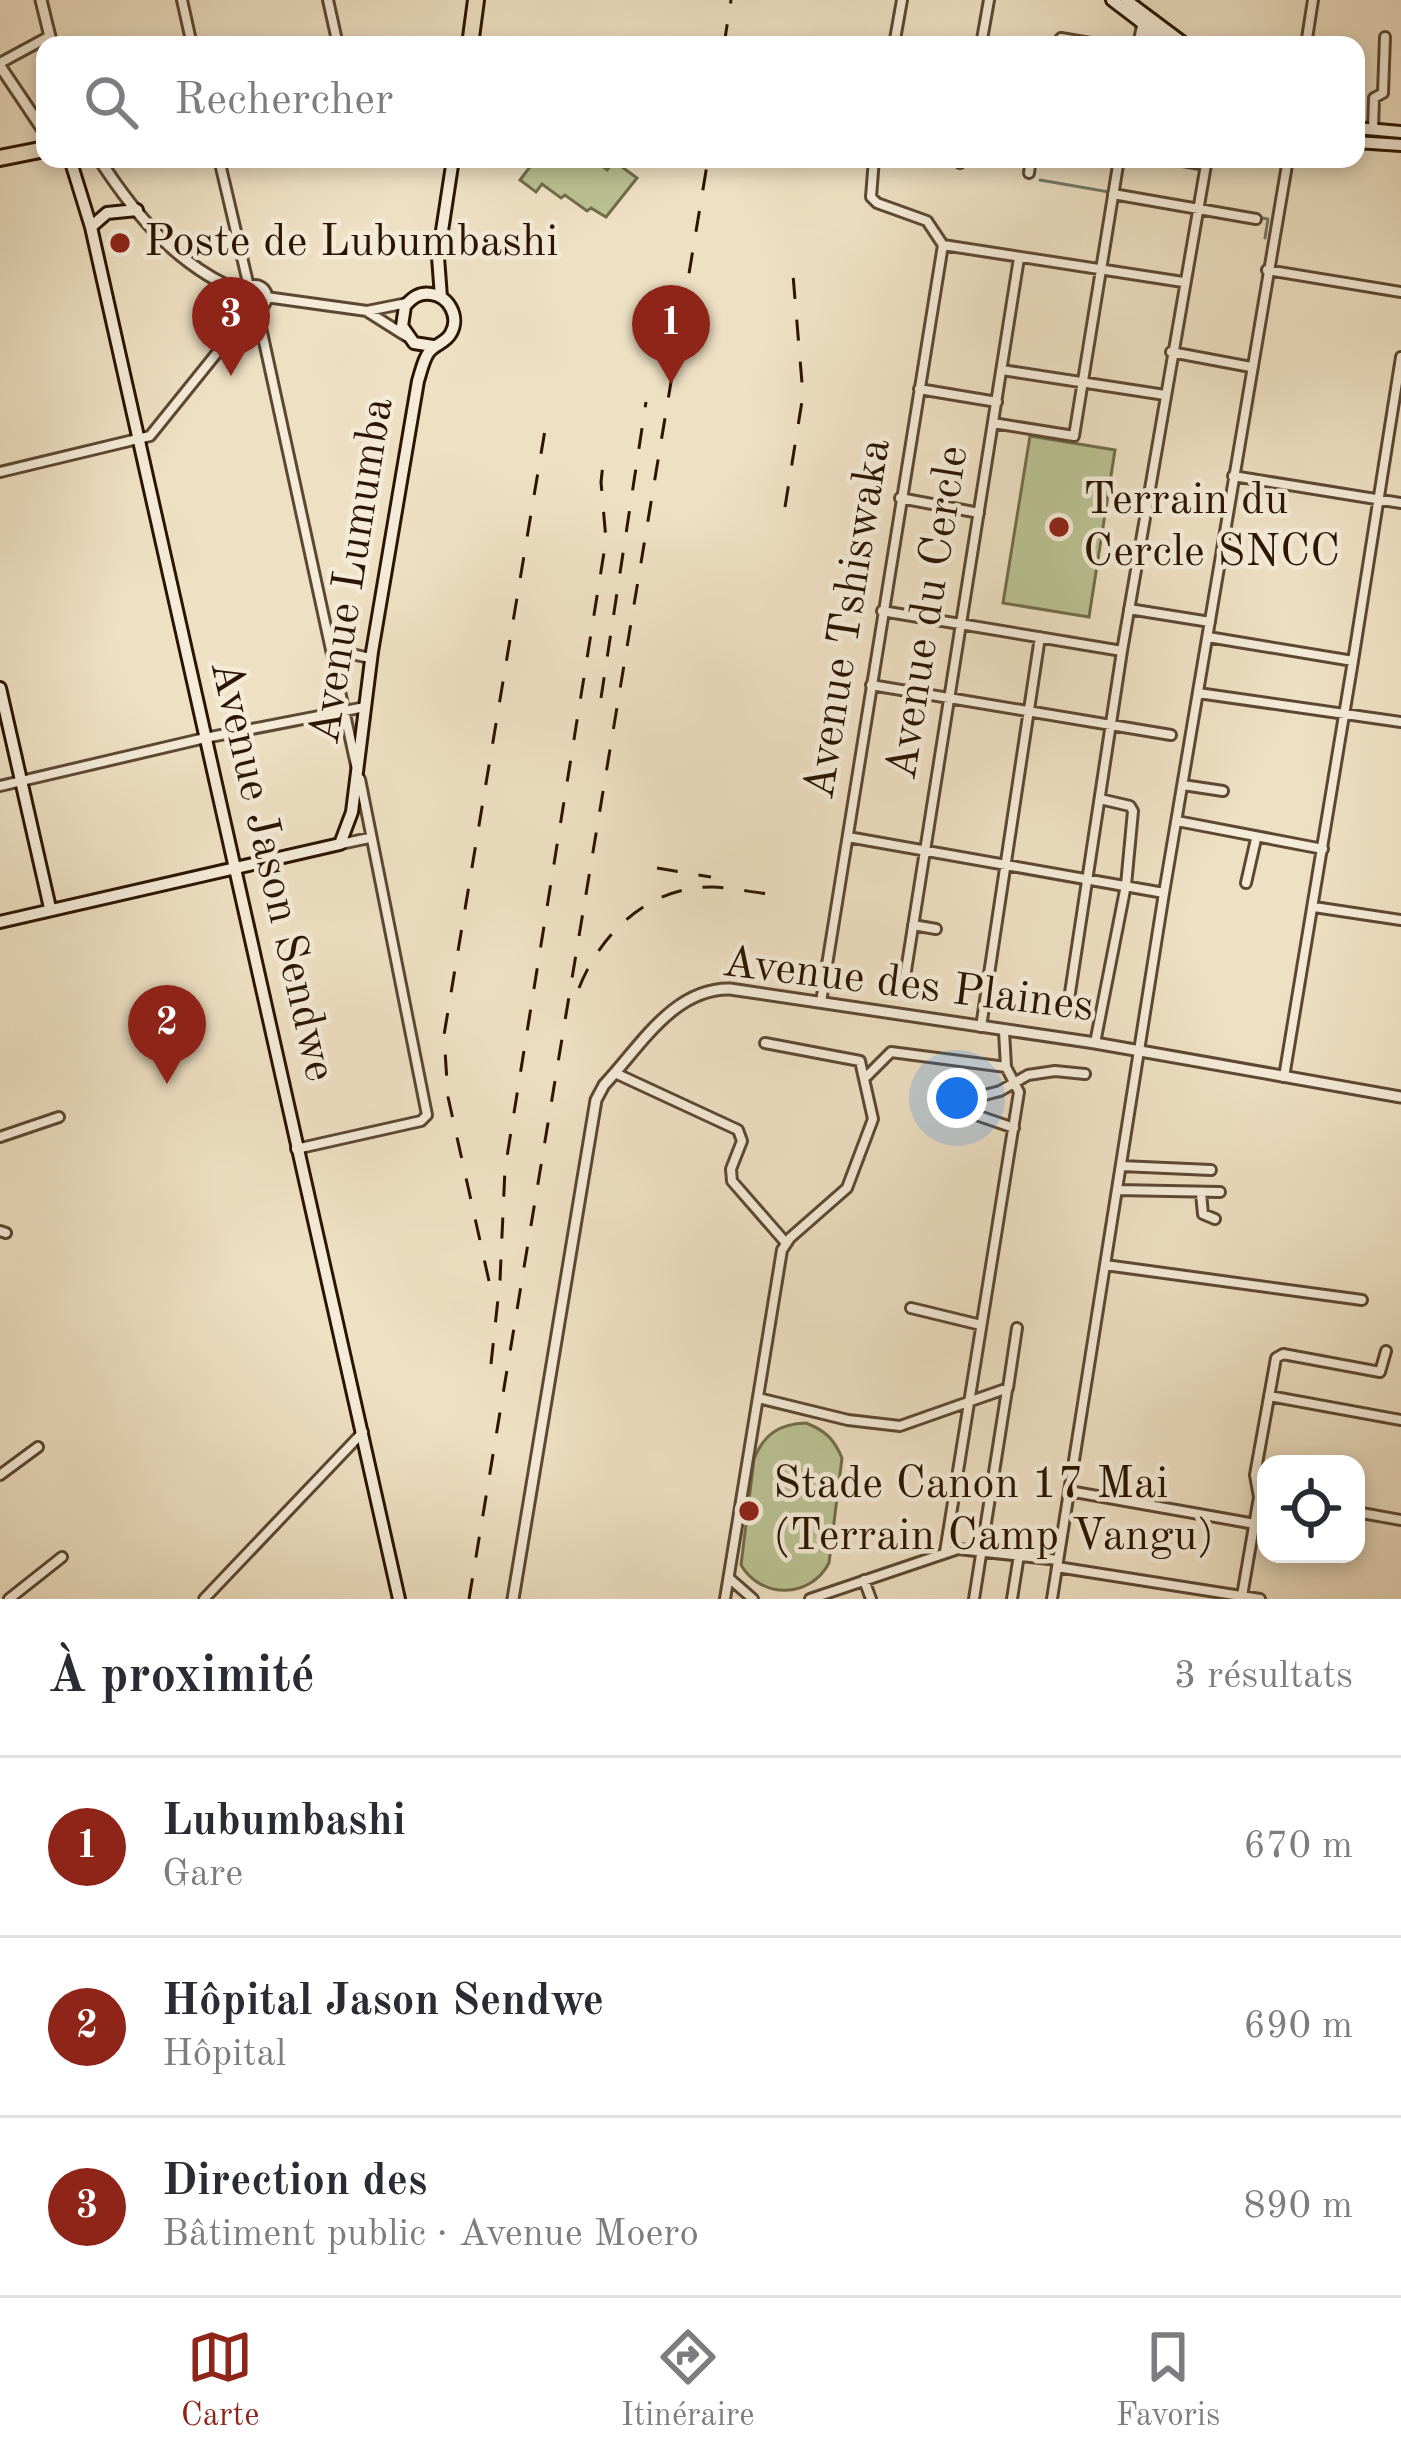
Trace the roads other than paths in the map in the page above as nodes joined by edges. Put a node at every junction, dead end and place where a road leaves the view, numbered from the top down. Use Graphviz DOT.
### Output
graph roads {
  1 [pos="41,0"];
  2 [pos="182,0"];
  3 [pos="328,0"];
  4 [pos="902,0"];
  5 [pos="988,0"];
  6 [pos="1112,0"];
  7 [pos="1126,0"];
  8 [pos="1313,0"];
  9 [pos="473,2"];
  10 [pos="1143,23"];
  11 [pos="50,36"];
  12 [pos="191,36"];
  13 [pos="336,36"];
  14 [pos="471,36"];
  15 [pos="896,36"];
  16 [pos="982,36"];
  17 [pos="1140,36"];
  18 [pos="1151,36"];
  19 [pos="1160,36"];
  20 [pos="1168,36"];
  21 [pos="1307,36"];
  22 [pos="1385,37"];
  23 [pos="36,48"];
  24 [pos="0,64"];
  25 [pos="36,119"];
  26 [pos="1365,129"];
  27 [pos="1373,129"];
  28 [pos="1401,132"];
  29 [pos="1365,143"];
  30 [pos="1401,146"];
  31 [pos="36,150"];
  32 [pos="0,158"];
  33 [pos="73,168"];
  34 [pos="106,168"];
  35 [pos="221,168"];
  36 [pos="452,168"];
  37 [pos="873,168"];
  38 [pos="1030,168"];
  39 [pos="1117,168"];
  40 [pos="1205,168"];
  41 [pos="1286,168"];
  42 [pos="1029,173"];
  43 [pos="1113,194"];
  44 [pos="137,210"];
  45 [pos="1197,210"];
  46 [pos="1256,219"];
  47 [pos="91,227"];
  48 [pos="943,245"];
  49 [pos="438,256"];
  50 [pos="1019,259"];
  51 [pos="1100,270"];
  52 [pos="1267,270"];
  53 [pos="1183,282"];
  54 [pos="247,290"];
  55 [pos="1401,292"];
  56 [pos="421,294"];
  57 [pos="266,297"];
  58 [pos="441,297"];
  59 [pos="408,302"];
  60 [pos="253,308"];
  61 [pos="367,311"];
  62 [pos="408,338"];
  63 [pos="433,346"];
  64 [pos="1172,352"];
  65 [pos="1401,357"];
  66 [pos="1251,367"];
  67 [pos="1002,370"];
  68 [pos="418,381"];
  69 [pos="1083,382"];
  70 [pos="919,389"];
  71 [pos="1165,395"];
  72 [pos="997,401"];
  73 [pos="993,423"];
  74 [pos="137,442"];
  75 [pos="0,472"];
  76 [pos="1233,476"];
  77 [pos="900,498"];
  78 [pos="1379,500"];
  79 [pos="1401,503"];
  80 [pos="979,513"];
  81 [pos="1129,609"];
  82 [pos="882,610"];
  83 [pos="1210,622"];
  84 [pos="961,623"];
  85 [pos="1040,637"];
  86 [pos="1208,637"];
  87 [pos="1122,651"];
  88 [pos="371,659"];
  89 [pos="1353,661"];
  90 [pos="333,662"];
  91 [pos="871,685"];
  92 [pos="0,688"];
  93 [pos="1198,693"];
  94 [pos="949,697"];
  95 [pos="365,706"];
  96 [pos="344,708"];
  97 [pos="1029,711"];
  98 [pos="1346,713"];
  99 [pos="1401,722"];
  100 [pos="1112,725"];
  101 [pos="1171,735"];
  102 [pos="205,737"];
  103 [pos="358,772"];
  104 [pos="22,781"];
  105 [pos="1183,784"];
  106 [pos="0,786"];
  107 [pos="1223,791"];
  108 [pos="1100,799"];
  109 [pos="1178,821"];
  110 [pos="848,837"];
  111 [pos="369,838"];
  112 [pos="1256,838"];
  113 [pos="340,844"];
  114 [pos="1323,849"];
  115 [pos="925,850"];
  116 [pos="1003,863"];
  117 [pos="233,869"];
  118 [pos="1086,878"];
  119 [pos="1246,883"];
  120 [pos="1126,885"];
  121 [pos="1164,893"];
  122 [pos="1314,907"];
  123 [pos="50,908"];
  124 [pos="1401,920"];
  125 [pos="0,922"];
  126 [pos="913,925"];
  127 [pos="936,928"];
  128 [pos="905,977"];
  129 [pos="821,1002"];
  130 [pos="1068,1006"];
  131 [pos="981,1028"];
  132 [pos="1004,1031"];
  133 [pos="764,1043"];
  134 [pos="1095,1043"];
  135 [pos="1139,1051"];
  136 [pos="1006,1067"];
  137 [pos="615,1073"];
  138 [pos="1084,1074"];
  139 [pos="867,1076"];
  140 [pos="1284,1078"];
  141 [pos="1015,1082"];
  142 [pos="1401,1097"];
  143 [pos="59,1118"];
  144 [pos="1014,1128"];
  145 [pos="0,1137"];
  146 [pos="296,1149"];
  147 [pos="1121,1166"];
  148 [pos="1211,1170"];
  149 [pos="1117,1190"];
  150 [pos="1220,1192"];
  151 [pos="1202,1193"];
  152 [pos="1215,1219"];
  153 [pos="786,1243"];
  154 [pos="1105,1264"];
  155 [pos="1362,1300"];
  156 [pos="911,1308"];
  157 [pos="981,1325"];
  158 [pos="1017,1328"];
  159 [pos="1386,1351"];
  160 [pos="1008,1388"];
  161 [pos="1269,1396"];
  162 [pos="758,1398"];
  163 [pos="968,1403"];
  164 [pos="1401,1420"];
  165 [pos="364,1431"];
  166 [pos="38,1447"];
  167 [pos="1259,1455"];
  168 [pos="0,1475"];
  169 [pos="1069,1491"];
  170 [pos="1365,1514"];
  171 [pos="1257,1518"];
  172 [pos="1401,1520"];
  173 [pos="1255,1524"];
  174 [pos="982,1549"];
  175 [pos="945,1552"];
  176 [pos="1019,1555"];
  177 [pos="62,1557"];
  178 [pos="1057,1564"];
  179 [pos="728,1577"];
  180 [pos="864,1580"];
  181 [pos="840,1594"];
  182 [pos="1242,1596"];
  183 [pos="9,1599"];
  184 [pos="204,1599"];
  185 [pos="399,1599"];
  186 [pos="513,1599"];
  187 [pos="725,1599"];
  188 [pos="753,1599"];
  189 [pos="810,1599"];
  190 [pos="871,1599"];
  191 [pos="974,1599"];
  192 [pos="1012,1599"];
  193 [pos="1052,1599"];
  194 [pos="1260,1599"];
  1 -- 11 [label="street"];
  2 -- 12 [label="street"];
  3 -- 13 [label="street"];
  4 -- 15 [label="street"];
  5 -- 16 [label="street"];
  6 -- 10 [label="main road"];
  7 -- 10 [label="main road"];
  8 -- 21 [label="street"];
  9 -- 14 [label="highway"];
  10 -- 17 [label="street"];
  10 -- 18 [label="street"];
  10 -- 19 [label="main road"];
  10 -- 20 [label="main road"];
  22 -- 27 [label="street"];
  23 -- 24 [label="street"];
  24 -- 25 [label="street"];
  26 -- 27 [label="main road"];
  27 -- 28 [label="main road"];
  29 -- 30 [label="main road"];
  31 -- 32 [label="highway"];
  33 -- 47 [label="main road, Avenue Jason Sendwe"];
  34 -- 44 [label="street"];
  35 -- 54 [label="street"];
  36 -- 49 [label="main road"];
  37 -- 48 [label="street"];
  38 -- 42 [label="street"];
  39 -- 43 [label="street"];
  40 -- 45 [label="street"];
  41 -- 52 [label="street"];
  43 -- 45 [label="street"];
  43 -- 51 [label="street"];
  44 -- 47 [label="main road"];
  44 -- 54 [label="street"];
  45 -- 46 [label="street"];
  45 -- 53 [label="street"];
  47 -- 74 [label="main road, Avenue Jason Sendwe"];
  48 -- 50 [label="street"];
  48 -- 70 [label="street, Avenue Tshiswaka"];
  49 -- 56 [label="main road"];
  49 -- 58 [label="main road"];
  50 -- 51 [label="street"];
  50 -- 67 [label="street, Avenue du Cercle"];
  51 -- 53 [label="street"];
  51 -- 69 [label="street"];
  52 -- 55 [label="street"];
  52 -- 66 [label="street"];
  53 -- 64 [label="street"];
  54 -- 57 [label="street"];
  54 -- 60 [label="street"];
  56 -- 58 [label="main road"];
  56 -- 59 [label="main road"];
  57 -- 60 [label="street"];
  57 -- 61 [label="street"];
  58 -- 63 [label="main road"];
  59 -- 61 [label="street"];
  59 -- 62 [label="main road"];
  60 -- 74 [label="street"];
  60 -- 90 [label="street"];
  61 -- 62 [label="street"];
  62 -- 63 [label="main road"];
  62 -- 68 [label="main road"];
  63 -- 68 [label="main road"];
  64 -- 66 [label="street"];
  64 -- 71 [label="street"];
  65 -- 78 [label="street"];
  66 -- 76 [label="street"];
  67 -- 69 [label="street"];
  67 -- 72 [label="street, Avenue du Cercle"];
  68 -- 88 [label="main road, Avenue Lumumba"];
  69 -- 71 [label="street"];
  69 -- 73 [label="street"];
  70 -- 72 [label="street"];
  70 -- 77 [label="street, Avenue Tshiswaka"];
  71 -- 81 [label="street"];
  72 -- 73 [label="street, Avenue du Cercle"];
  73 -- 80 [label="street, Avenue du Cercle"];
  74 -- 75 [label="street"];
  74 -- 102 [label="main road, Avenue Jason Sendwe"];
  76 -- 78 [label="street"];
  76 -- 83 [label="street"];
  77 -- 80 [label="street"];
  77 -- 82 [label="street, Avenue Tshiswaka"];
  78 -- 79 [label="street"];
  78 -- 89 [label="street"];
  80 -- 84 [label="street, Avenue du Cercle"];
  81 -- 83 [label="street"];
  81 -- 87 [label="street"];
  82 -- 84 [label="street"];
  82 -- 91 [label="street, Avenue Tshiswaka"];
  83 -- 86 [label="street"];
  84 -- 85 [label="street"];
  84 -- 94 [label="street, Avenue du Cercle"];
  85 -- 87 [label="street"];
  85 -- 97 [label="street"];
  86 -- 89 [label="street"];
  86 -- 93 [label="street"];
  87 -- 100 [label="street"];
  88 -- 90 [label="street"];
  88 -- 95 [label="main road, Avenue Lumumba"];
  89 -- 98 [label="street"];
  90 -- 96 [label="street"];
  91 -- 94 [label="street"];
  91 -- 110 [label="street, Avenue Tshiswaka"];
  92 -- 104 [label="main road"];
  93 -- 98 [label="street"];
  93 -- 105 [label="street"];
  94 -- 97 [label="street"];
  94 -- 115 [label="street, Avenue du Cercle"];
  95 -- 96 [label="street"];
  95 -- 103 [label="main road, Avenue Lumumba"];
  96 -- 102 [label="street"];
  96 -- 103 [label="street"];
  97 -- 100 [label="street"];
  97 -- 116 [label="street"];
  98 -- 99 [label="street"];
  98 -- 114 [label="street"];
  100 -- 101 [label="street"];
  100 -- 108 [label="street"];
  102 -- 104 [label="street"];
  102 -- 117 [label="main road, Avenue Jason Sendwe"];
  103 -- 111 [label="street"];
  103 -- 113 [label="main road, Avenue Lumumba"];
  104 -- 106 [label="street"];
  104 -- 123 [label="main road"];
  105 -- 107 [label="street"];
  105 -- 109 [label="street"];
  108 -- 118 [label="street"];
  108 -- 120 [label="street"];
  109 -- 112 [label="street"];
  109 -- 121 [label="street"];
  110 -- 115 [label="street"];
  110 -- 129 [label="street, Avenue Tshiswaka"];
  111 -- 113 [label="street"];
  111 -- 146 [label="street"];
  112 -- 114 [label="street"];
  112 -- 119 [label="street"];
  113 -- 117 [label="main road"];
  114 -- 122 [label="street"];
  115 -- 116 [label="street"];
  115 -- 126 [label="street, Avenue du Cercle"];
  116 -- 118 [label="street"];
  116 -- 131 [label="street"];
  117 -- 123 [label="main road"];
  117 -- 146 [label="main road, Avenue Jason Sendwe"];
  118 -- 120 [label="street"];
  118 -- 130 [label="street"];
  120 -- 121 [label="street"];
  120 -- 134 [label="street"];
  121 -- 135 [label="street"];
  122 -- 124 [label="street"];
  122 -- 140 [label="street"];
  123 -- 125 [label="main road"];
  126 -- 127 [label="street"];
  126 -- 128 [label="street, Avenue du Cercle"];
  129 -- 131 [label="street, Avenue des Plaines"];
  129 -- 137 [label="street, Avenue des Plaines"];
  131 -- 132 [label="street, Avenue des Plaines"];
  132 -- 134 [label="street, Avenue des Plaines"];
  132 -- 136 [label="street"];
  133 -- 139 [label="street"];
  134 -- 135 [label="street, Avenue des Plaines"];
  135 -- 140 [label="street, Avenue des Plaines"];
  135 -- 147 [label="street"];
  136 -- 139 [label="street"];
  136 -- 141 [label="street"];
  137 -- 153 [label="street"];
  137 -- 186 [label="street, Avenue des Plaines"];
  138 -- 141 [label="street"];
  139 -- 153 [label="street"];
  140 -- 142 [label="street, Avenue des Plaines"];
  141 -- 144 [label="street"];
  141 -- 144 [label="street"];
  143 -- 145 [label="street"];
  144 -- 157 [label="street"];
  146 -- 165 [label="main road, Avenue Jason Sendwe"];
  147 -- 148 [label="street"];
  147 -- 149 [label="street"];
  149 -- 151 [label="street"];
  149 -- 154 [label="street"];
  150 -- 151 [label="street"];
  151 -- 152 [label="street"];
  153 -- 162 [label="street"];
  154 -- 155 [label="street"];
  154 -- 169 [label="street"];
  156 -- 157 [label="street"];
  157 -- 163 [label="street"];
  158 -- 160 [label="street"];
  159 -- 161 [label="street"];
  160 -- 163 [label="street"];
  160 -- 174 [label="street"];
  161 -- 164 [label="street"];
  161 -- 167 [label="street"];
  162 -- 163 [label="street"];
  162 -- 179 [label="street"];
  163 -- 175 [label="street"];
  165 -- 184 [label="street"];
  165 -- 185 [label="main road, Avenue Jason Sendwe"];
  166 -- 168 [label="street"];
  169 -- 173 [label="street"];
  169 -- 178 [label="street"];
  170 -- 172 [label="street"];
  171 -- 173 [label="street"];
  173 -- 182 [label="street"];
  174 -- 175 [label="street"];
  174 -- 176 [label="street"];
  174 -- 191 [label="street"];
  175 -- 180 [label="street"];
  176 -- 178 [label="street"];
  176 -- 192 [label="street"];
  177 -- 183 [label="street"];
  178 -- 182 [label="street"];
  178 -- 193 [label="street"];
  179 -- 187 [label="street"];
  179 -- 188 [label="street"];
  180 -- 181 [label="street"];
  180 -- 190 [label="street"];
  181 -- 189 [label="street"];
  182 -- 194 [label="street"];
}
